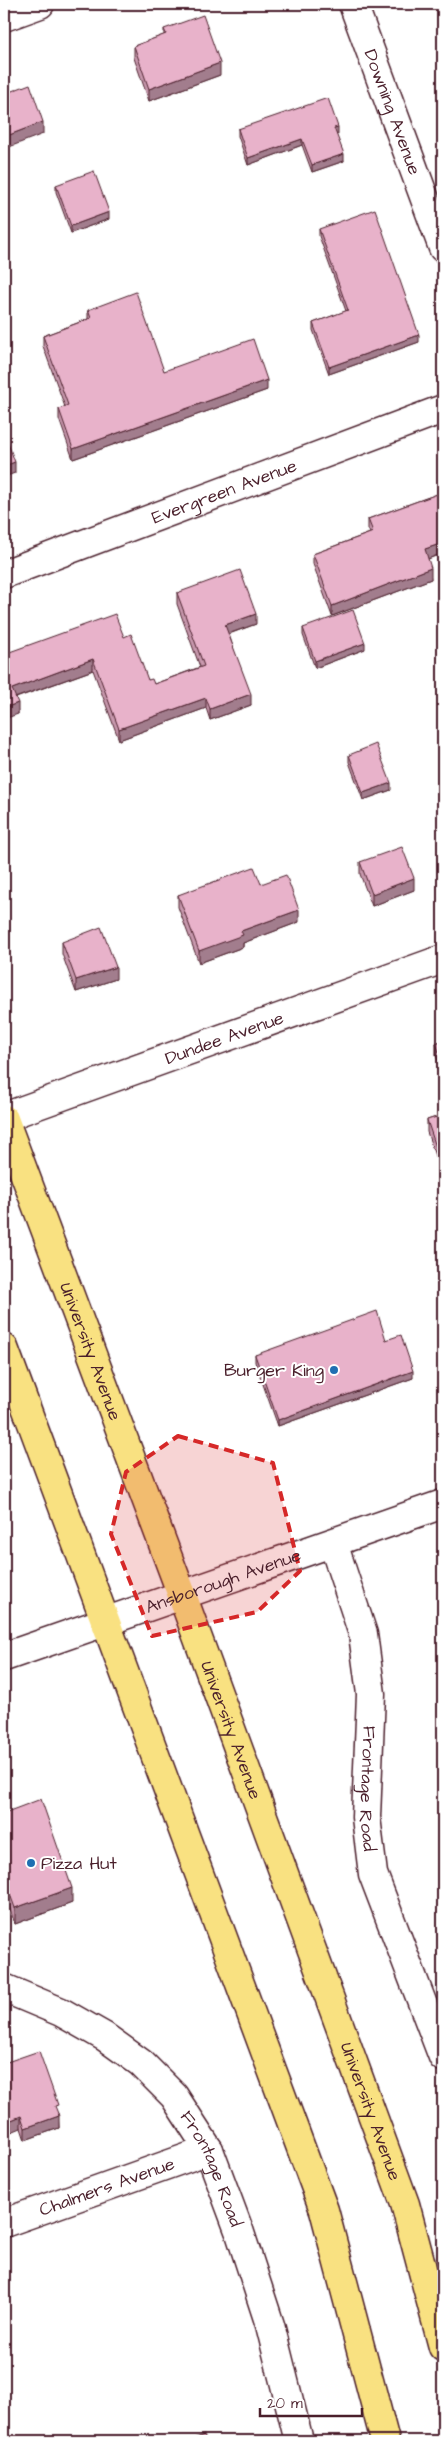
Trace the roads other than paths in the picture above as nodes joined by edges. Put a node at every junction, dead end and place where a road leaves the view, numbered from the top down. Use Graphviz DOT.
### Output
graph roads {
  1 [pos="40,4"];
  2 [pos="353,4"];
  3 [pos="4,17"];
  4 [pos="443,248"];
  5 [pos="443,409"];
  6 [pos="4,574"];
  7 [pos="443,959"];
  8 [pos="4,1118"];
  9 [pos="4,1348"];
  10 [pos="443,1504"];
  11 [pos="333,1542"];
  12 [pos="182,1595"];
  13 [pos="105,1622"];
  14 [pos="4,1657"];
  15 [pos="4,1988"];
  16 [pos="443,2057"];
  17 [pos="209,2150"];
  18 [pos="4,2223"];
  19 [pos="443,2346"];
  20 [pos="299,2441"];
  21 [pos="385,2441"];
  1 -- 3 [label="street"];
  2 -- 4 [label="street, Downing Avenue"];
  5 -- 6 [label="street, Evergreen Avenue"];
  7 -- 8 [label="street, Dundee Avenue"];
  8 -- 12 [label="main road, University Avenue"];
  9 -- 13 [label="main road"];
  10 -- 11 [label="street, Ansborough Avenue"];
  11 -- 12 [label="street, Ansborough Avenue"];
  11 -- 16 [label="street, Frontage Road"];
  12 -- 13 [label="street, Ansborough Avenue"];
  12 -- 19 [label="main road, University Avenue"];
  13 -- 14 [label="street, Ansborough Avenue"];
  13 -- 21 [label="main road"];
  15 -- 17 [label="street, Frontage Road"];
  17 -- 18 [label="street, Chalmers Avenue"];
  17 -- 20 [label="street, Frontage Road"];
}
